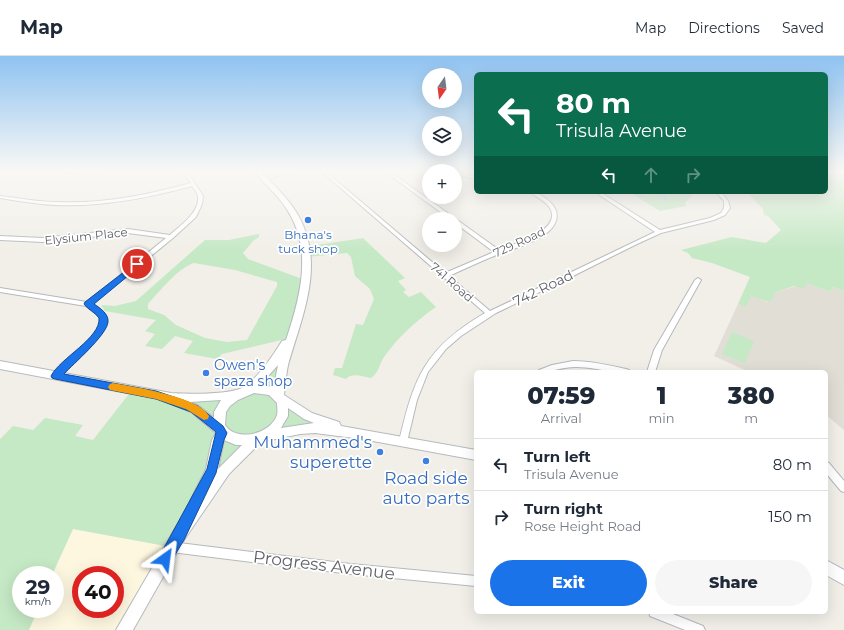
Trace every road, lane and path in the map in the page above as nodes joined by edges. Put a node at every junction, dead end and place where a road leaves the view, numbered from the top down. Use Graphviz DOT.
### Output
graph roads {
  1 [pos="6,198"];
  2 [pos="127,198"];
  3 [pos="201,198"];
  4 [pos="282,198"];
  5 [pos="354,198"];
  6 [pos="423,198"];
  7 [pos="542,198"];
  8 [pos="606,198"];
  9 [pos="722,198"];
  10 [pos="443,212"];
  11 [pos="462,226"];
  12 [pos="659,232"];
  13 [pos="171,237"];
  14 [pos="0,238"];
  15 [pos="498,252"];
  16 [pos="445,275"];
  17 [pos="698,280"];
  18 [pos="0,290"];
  19 [pos="88,304"];
  20 [pos="490,314"];
  21 [pos="295,331"];
  22 [pos="0,365"];
  23 [pos="547,370"];
  24 [pos="617,370"];
  25 [pos="652,370"];
  26 [pos="55,376"];
  27 [pos="241,393"];
  28 [pos="156,395"];
  29 [pos="280,398"];
  30 [pos="221,431"];
  31 [pos="362,434"];
  32 [pos="259,438"];
  33 [pos="403,442"];
  34 [pos="474,455"];
  35 [pos="828,468"];
  36 [pos="844,488"];
  37 [pos="175,541"];
  38 [pos="828,568"];
  39 [pos="844,578"];
  40 [pos="474,581"];
  41 [pos="659,614"];
  42 [pos="124,630"];
  43 [pos="700,630"];
  1 -- 2 [label="street"];
  3 -- 13 [label="street"];
  4 -- 21 [label="street"];
  5 -- 16 [label="street, 741 Road"];
  6 -- 10 [label="street"];
  7 -- 15 [label="street, 729 Road"];
  8 -- 12 [label="street"];
  9 -- 12 [label="street, 742 Road"];
  11 -- 15 [label="street"];
  12 -- 20 [label="street, 742 Road"];
  13 -- 14 [label="street, Elysium Place"];
  13 -- 19 [label="street"];
  15 -- 16 [label="street, 729 Road"];
  16 -- 20 [label="street, 741 Road"];
  17 -- 25 [label="street"];
  18 -- 19 [label="street"];
  19 -- 26 [label="street"];
  20 -- 33 [label="street, 742 Road"];
  21 -- 27 [label="street"];
  21 -- 29 [label="street"];
  22 -- 26 [label="street"];
  23 -- 24 [label="street"];
  26 -- 28 [label="street"];
  27 -- 28 [label="street"];
  27 -- 29 [label="street"];
  27 -- 30 [label="street"];
  28 -- 30 [label="street"];
  29 -- 31 [label="street"];
  29 -- 32 [label="street"];
  30 -- 32 [label="street"];
  30 -- 37 [label="street"];
  31 -- 32 [label="street"];
  31 -- 33 [label="street"];
  32 -- 37 [label="street"];
  33 -- 34 [label="street"];
  35 -- 36 [label="street"];
  37 -- 40 [label="street, Progress Avenue"];
  37 -- 42 [label="street"];
  38 -- 39 [label="street"];
  41 -- 43 [label="street"];
}
